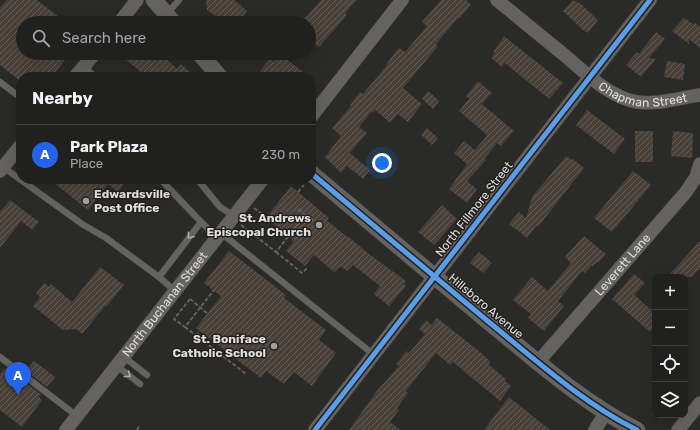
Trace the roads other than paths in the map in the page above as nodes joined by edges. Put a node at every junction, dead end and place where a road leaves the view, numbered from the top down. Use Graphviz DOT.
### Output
graph roads {
  1 [pos="137,0"];
  2 [pos="154,0"];
  3 [pos="179,0"];
  4 [pos="402,0"];
  5 [pos="497,0"];
  6 [pos="650,0"];
  7 [pos="124,16"];
  8 [pos="167,16"];
  9 [pos="171,16"];
  10 [pos="89,60"];
  11 [pos="205,60"];
  12 [pos="84,66"];
  13 [pos="79,72"];
  14 [pos="90,72"];
  15 [pos="216,72"];
  16 [pos="590,76"];
  17 [pos="0,82"];
  18 [pos="16,94"];
  19 [pos="700,94"];
  20 [pos="316,111"];
  21 [pos="16,151"];
  22 [pos="700,164"];
  23 [pos="2,169"];
  24 [pos="16,179"];
  25 [pos="24,184"];
  26 [pos="165,184"];
  27 [pos="201,184"];
  28 [pos="259,184"];
  29 [pos="316,184"];
  30 [pos="236,220"];
  31 [pos="201,222"];
  32 [pos="219,235"];
  33 [pos="434,276"];
  34 [pos="159,277"];
  35 [pos="175,291"];
  36 [pos="373,354"];
  37 [pos="0,357"];
  38 [pos="120,362"];
  39 [pos="538,362"];
  40 [pos="147,375"];
  41 [pos="140,384"];
  42 [pos="700,403"];
  43 [pos="606,412"];
  44 [pos="77,416"];
  45 [pos="66,430"];
  46 [pos="314,430"];
  47 [pos="595,430"];
  48 [pos="637,430"];
  49 [pos="678,430"];
  1 -- 7 [label="street"];
  2 -- 8 [label="street"];
  3 -- 9 [label="lane"];
  4 -- 20 [label="street"];
  5 -- 16 [label="street, Chapman Street"];
  6 -- 16 [label="street, North Fillmore Street"];
  10 -- 12 [label="street"];
  11 -- 15 [label="street"];
  12 -- 13 [label="street"];
  12 -- 14 [label="lane"];
  16 -- 19 [label="street, Chapman Street"];
  16 -- 33 [label="street, North Fillmore Street"];
  17 -- 18 [label="lane"];
  21 -- 23 [label="street"];
  22 -- 39 [label="street, Leverett Lane"];
  23 -- 24 [label="lane"];
  25 -- 34 [label="lane"];
  26 -- 31 [label="lane"];
  27 -- 30 [label="lane"];
  28 -- 30 [label="street, North Buchanan Street"];
  29 -- 33 [label="street, Hillsboro Avenue"];
  30 -- 32 [label="street, North Buchanan Street"];
  31 -- 32 [label="lane"];
  31 -- 34 [label="lane, one-way"];
  32 -- 35 [label="street, North Buchanan Street"];
  32 -- 36 [label="lane"];
  33 -- 36 [label="street, North Fillmore Street"];
  33 -- 39 [label="street, Hillsboro Avenue"];
  34 -- 35 [label="lane"];
  35 -- 38 [label="street, North Buchanan Street"];
  36 -- 46 [label="street, North Fillmore Street"];
  37 -- 44 [label="lane"];
  38 -- 40 [label="lane"];
  38 -- 41 [label="lane, one-way"];
  38 -- 44 [label="street, North Buchanan Street"];
  39 -- 43 [label="street, Hillsboro Avenue"];
  42 -- 49 [label="street"];
  43 -- 47 [label="street"];
  43 -- 48 [label="street, Hillsboro Avenue"];
  44 -- 45 [label="street, North Buchanan Street"];
}
